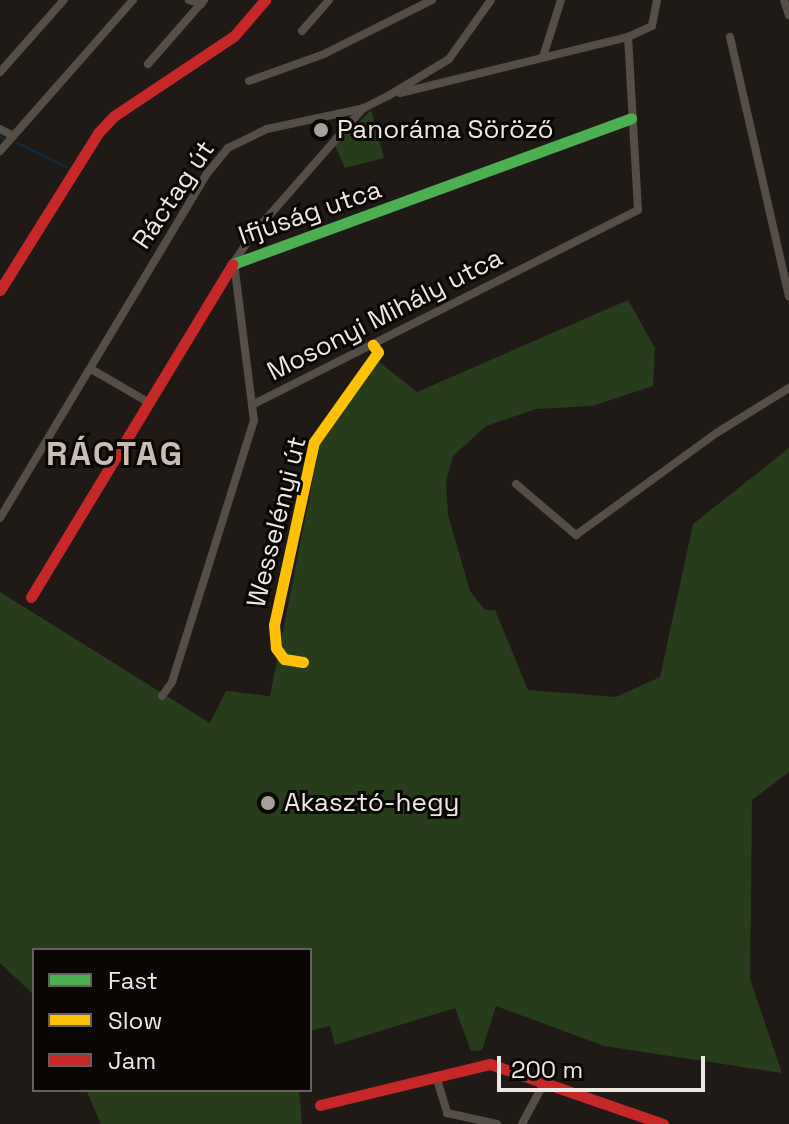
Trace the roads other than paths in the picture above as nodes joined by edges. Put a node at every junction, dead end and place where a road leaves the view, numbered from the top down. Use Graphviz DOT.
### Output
graph roads {
  1 [pos="64,0"];
  2 [pos="133,0"];
  3 [pos="189,0"];
  4 [pos="265,0"];
  5 [pos="329,0"];
  6 [pos="432,0"];
  7 [pos="491,0"];
  8 [pos="561,0"];
  9 [pos="657,0"];
  10 [pos="203,2"];
  11 [pos="786,2"];
  12 [pos="789,15"];
  13 [pos="302,31"];
  14 [pos="628,37"];
  15 [pos="730,37"];
  16 [pos="543,57"];
  17 [pos="148,64"];
  18 [pos="0,72"];
  19 [pos="249,81"];
  20 [pos="388,96"];
  21 [pos="364,108"];
  22 [pos="631,118"];
  23 [pos="0,129"];
  24 [pos="12,135"];
  25 [pos="0,151"];
  26 [pos="234,262"];
  27 [pos="0,290"];
  28 [pos="789,296"];
  29 [pos="373,345"];
  30 [pos="91,369"];
  31 [pos="789,388"];
  32 [pos="148,402"];
  33 [pos="254,404"];
  34 [pos="516,484"];
  35 [pos="0,518"];
  36 [pos="31,597"];
  37 [pos="303,662"];
  38 [pos="162,696"];
  39 [pos="436,1076"];
  40 [pos="544,1083"];
  41 [pos="320,1105"];
  42 [pos="497,1124"];
  43 [pos="522,1124"];
  44 [pos="663,1124"];
  1 -- 18 [label="street"];
  2 -- 24 [label="street"];
  3 -- 10 [label="street"];
  4 -- 27 [label="street"];
  5 -- 13 [label="street"];
  6 -- 19 [label="street"];
  7 -- 20 [label="street"];
  8 -- 16 [label="street"];
  9 -- 14 [label="street"];
  10 -- 17 [label="street"];
  11 -- 12 [label="street"];
  14 -- 16 [label="street"];
  14 -- 22 [label="street"];
  15 -- 28 [label="street"];
  16 -- 20 [label="street"];
  20 -- 21 [label="street"];
  21 -- 26 [label="street"];
  21 -- 30 [label="street, Ráctag út"];
  22 -- 26 [label="street, Ifjúság utca"];
  22 -- 29 [label="street, Mosonyi Mihály utca"];
  23 -- 24 [label="street"];
  24 -- 25 [label="street"];
  26 -- 32 [label="street, Ifjúság utca"];
  26 -- 33 [label="street"];
  29 -- 33 [label="street, Mosonyi Mihály utca"];
  29 -- 37 [label="street, Wesselényi út"];
  30 -- 32 [label="street"];
  30 -- 35 [label="street, Ráctag út"];
  31 -- 34 [label="street"];
  32 -- 36 [label="street, Ifjúság utca"];
  33 -- 38 [label="street, Mosonyi Mihály utca"];
  39 -- 40 [label="street"];
  39 -- 41 [label="street"];
  39 -- 42 [label="street"];
  40 -- 43 [label="street"];
  40 -- 44 [label="street"];
}
